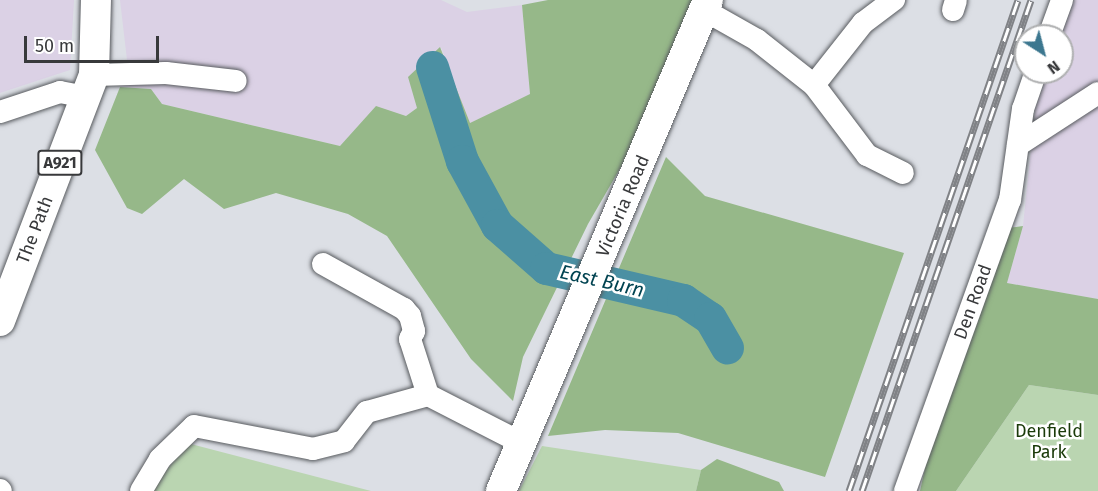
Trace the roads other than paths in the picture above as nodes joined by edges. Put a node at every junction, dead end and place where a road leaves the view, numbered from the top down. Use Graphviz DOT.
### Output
graph roads {
  1 [pos="96,0"];
  2 [pos="894,0"];
  3 [pos="1062,0"];
  4 [pos="706,5"];
  5 [pos="1053,24"];
  6 [pos="236,81"];
  7 [pos="1032,84"];
  8 [pos="814,85"];
  9 [pos="90,86"];
  10 [pos="1098,93"];
  11 [pos="0,112"];
  12 [pos="1018,145"];
  13 [pos="903,173"];
  14 [pos="323,264"];
  15 [pos="7,283"];
  16 [pos="0,321"];
  17 [pos="428,394"];
  18 [pos="522,442"];
  19 [pos="141,491"];
  20 [pos="501,491"];
  21 [pos="904,491"];
  1 -- 9 [label="main road, The Path / A921"];
  2 -- 8 [label="street"];
  3 -- 5 [label="street"];
  4 -- 8 [label="street"];
  4 -- 18 [label="main road, Victoria Road"];
  6 -- 9 [label="street"];
  7 -- 12 [label="street, Den Road"];
  8 -- 13 [label="street"];
  9 -- 11 [label="street"];
  9 -- 15 [label="main road, The Path / A921"];
  10 -- 12 [label="street"];
  12 -- 21 [label="street, Den Road"];
  14 -- 17 [label="street"];
  15 -- 16 [label="main road, The Path / A921"];
  17 -- 18 [label="street"];
  17 -- 19 [label="street"];
  18 -- 20 [label="main road, Victoria Road"];
}
